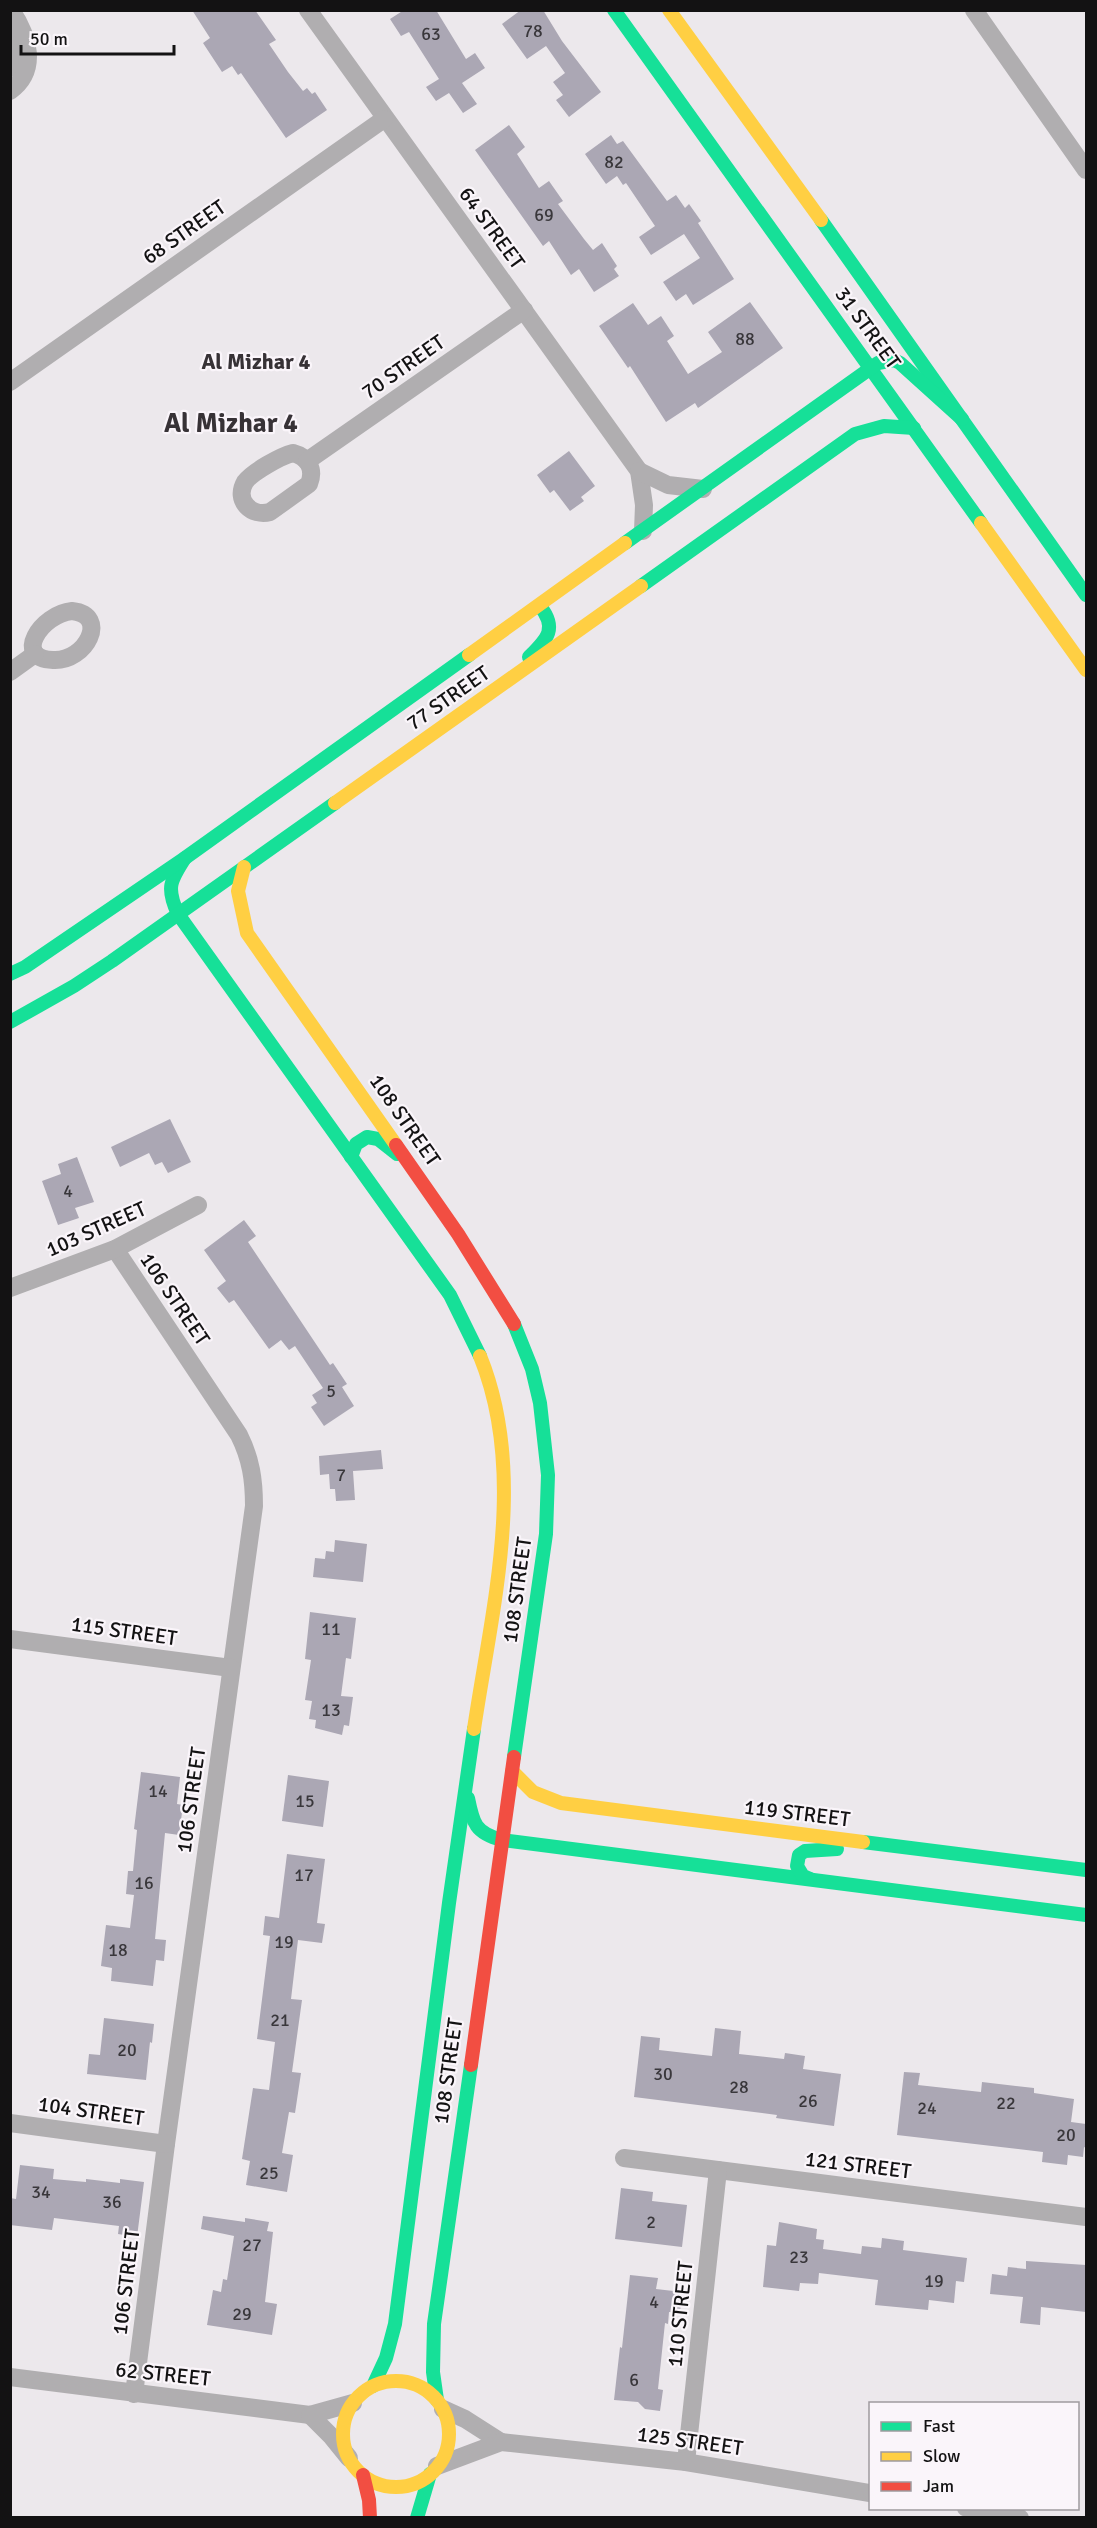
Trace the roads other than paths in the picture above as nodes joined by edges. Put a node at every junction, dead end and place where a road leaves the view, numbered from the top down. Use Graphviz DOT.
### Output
graph roads {
  1 [pos="11,10"];
  2 [pos="308,10"];
  3 [pos="614,10"];
  4 [pos="669,10"];
  5 [pos="974,10"];
  6 [pos="10,32"];
  7 [pos="10,68"];
  8 [pos="10,91"];
  9 [pos="384,119"];
  10 [pos="1086,170"];
  11 [pos="524,310"];
  12 [pos="871,368"];
  13 [pos="10,381"];
  14 [pos="963,419"];
  15 [pos="914,428"];
  16 [pos="307,461"];
  17 [pos="639,471"];
  18 [pos="703,489"];
  19 [pos="643,531"];
  20 [pos="1086,595"];
  21 [pos="540,606"];
  22 [pos="35,654"];
  23 [pos="1086,670"];
  24 [pos="10,672"];
  25 [pos="502,686"];
  26 [pos="185,858"];
  27 [pos="244,867"];
  28 [pos="178,914"];
  29 [pos="10,974"];
  30 [pos="10,1022"];
  31 [pos="351,1157"];
  32 [pos="409,1163"];
  33 [pos="198,1205"];
  34 [pos="115,1249"];
  35 [pos="10,1288"];
  36 [pos="10,1638"];
  37 [pos="231,1668"];
  38 [pos="512,1771"];
  39 [pos="465,1789"];
  40 [pos="502,1840"];
  41 [pos="894,1847"];
  42 [pos="1086,1870"];
  43 [pos="810,1879"];
  44 [pos="1086,1915"];
  45 [pos="10,2123"];
  46 [pos="166,2144"];
  47 [pos="624,2158"];
  48 [pos="718,2170"];
  49 [pos="1086,2217"];
  50 [pos="10,2378"];
  51 [pos="373,2386"];
  52 [pos="134,2394"];
  53 [pos="353,2403"];
  54 [pos="440,2405"];
  55 [pos="310,2415"];
  56 [pos="501,2442"];
  57 [pos="349,2458"];
  58 [pos="686,2462"];
  59 [pos="434,2470"];
  60 [pos="363,2475"];
  61 [pos="869,2493"];
  62 [pos="978,2510"];
  63 [pos="370,2517"];
  64 [pos="417,2517"];
  65 [pos="1020,2517"];
  1 -- 8 [label="street"];
  2 -- 9 [label="street, 64 STREET"];
  3 -- 12 [label="street, 31 STREET"];
  4 -- 14 [label="street, 31 STREET"];
  5 -- 10 [label="street"];
  6 -- 7 [label="street"];
  9 -- 11 [label="street, 64 STREET"];
  9 -- 13 [label="street, 68 STREET"];
  11 -- 16 [label="street, 70 STREET"];
  11 -- 17 [label="street, 64 STREET"];
  12 -- 14 [label="street"];
  12 -- 15 [label="street, 31 STREET"];
  12 -- 18 [label="street, 77 STREET"];
  14 -- 20 [label="street, 31 STREET"];
  15 -- 23 [label="street, 31 STREET"];
  15 -- 25 [label="street, 77 STREET"];
  17 -- 18 [label="street"];
  17 -- 19 [label="street, 64 STREET"];
  18 -- 19 [label="street, 77 STREET"];
  19 -- 21 [label="street, 77 STREET"];
  21 -- 25 [label="street"];
  21 -- 26 [label="street, 77 STREET"];
  22 -- 24 [label="street"];
  25 -- 27 [label="street, 77 STREET"];
  26 -- 28 [label="street, 108 STREET"];
  26 -- 29 [label="street, 77 STREET"];
  27 -- 28 [label="street, 77 STREET"];
  27 -- 32 [label="street, 108 STREET"];
  28 -- 30 [label="street, 77 STREET"];
  28 -- 31 [label="street, 108 STREET"];
  31 -- 32 [label="street"];
  31 -- 39 [label="street, 108 STREET"];
  32 -- 38 [label="street, 108 STREET"];
  33 -- 34 [label="street, 103 STREET"];
  34 -- 35 [label="street, 103 STREET"];
  34 -- 37 [label="street, 106 STREET"];
  36 -- 37 [label="street, 115 STREET"];
  37 -- 46 [label="street, 106 STREET"];
  38 -- 40 [label="street, 108 STREET"];
  38 -- 41 [label="street, 119 STREET"];
  39 -- 40 [label="street"];
  39 -- 51 [label="street, 108 STREET"];
  40 -- 43 [label="street"];
  40 -- 54 [label="street, 108 STREET"];
  41 -- 42 [label="street, 119 STREET"];
  41 -- 43 [label="street"];
  43 -- 44 [label="street"];
  45 -- 46 [label="street, 104 STREET"];
  46 -- 52 [label="street, 106 STREET"];
  47 -- 48 [label="street, 121 STREET"];
  48 -- 49 [label="street, 121 STREET"];
  48 -- 58 [label="street, 110 STREET"];
  50 -- 52 [label="street, 62 STREET"];
  51 -- 53 [label="street"];
  51 -- 54 [label="street"];
  52 -- 55 [label="street, 62 STREET"];
  53 -- 55 [label="street, 62 STREET"];
  53 -- 57 [label="street"];
  54 -- 56 [label="street, 125 STREET"];
  54 -- 59 [label="street"];
  55 -- 57 [label="street"];
  56 -- 58 [label="street, 125 STREET"];
  56 -- 59 [label="street, 125 STREET"];
  57 -- 60 [label="street"];
  58 -- 61 [label="street, 125 STREET"];
  59 -- 60 [label="street"];
  59 -- 64 [label="street"];
  60 -- 63 [label="street"];
  62 -- 65 [label="street"];
}
